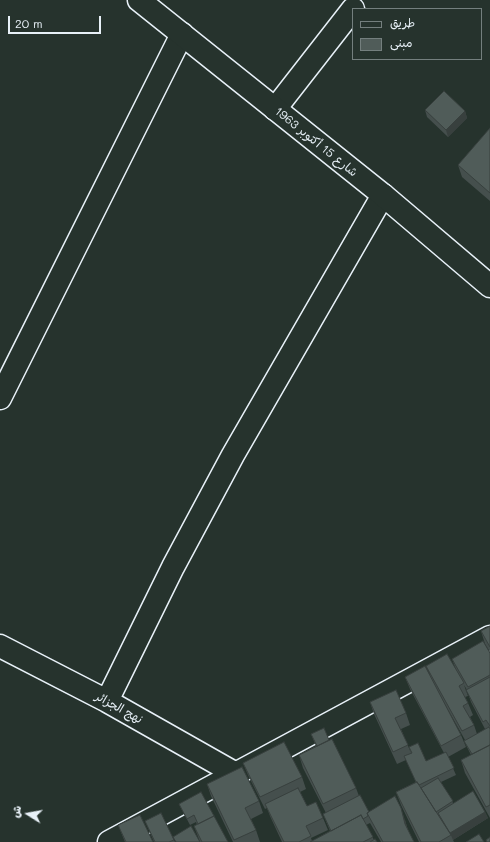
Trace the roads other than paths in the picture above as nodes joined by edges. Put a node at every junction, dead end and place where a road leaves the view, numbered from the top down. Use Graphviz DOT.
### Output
graph roads {
  1 [pos="139,0"];
  2 [pos="360,0"];
  3 [pos="354,8"];
  4 [pos="352,10"];
  5 [pos="182,34"];
  6 [pos="276,109"];
  7 [pos="383,195"];
  8 [pos="490,286"];
  9 [pos="0,398"];
  10 [pos="490,637"];
  11 [pos="0,646"];
  12 [pos="107,701"];
  13 [pos="236,774"];
  14 [pos="109,842"];
  1 -- 5 [label="street, شارع 15 أكتوبر 1963"];
  2 -- 3 [label="street"];
  4 -- 6 [label="street"];
  5 -- 6 [label="street, شارع 15 أكتوبر 1963"];
  5 -- 9 [label="street"];
  6 -- 7 [label="street, شارع 15 أكتوبر 1963"];
  7 -- 8 [label="street, شارع 15 أكتوبر 1963"];
  7 -- 12 [label="street"];
  10 -- 13 [label="street"];
  11 -- 12 [label="street, نهج الجزائر"];
  12 -- 13 [label="street, نهج الجزائر"];
  13 -- 14 [label="street"];
}
